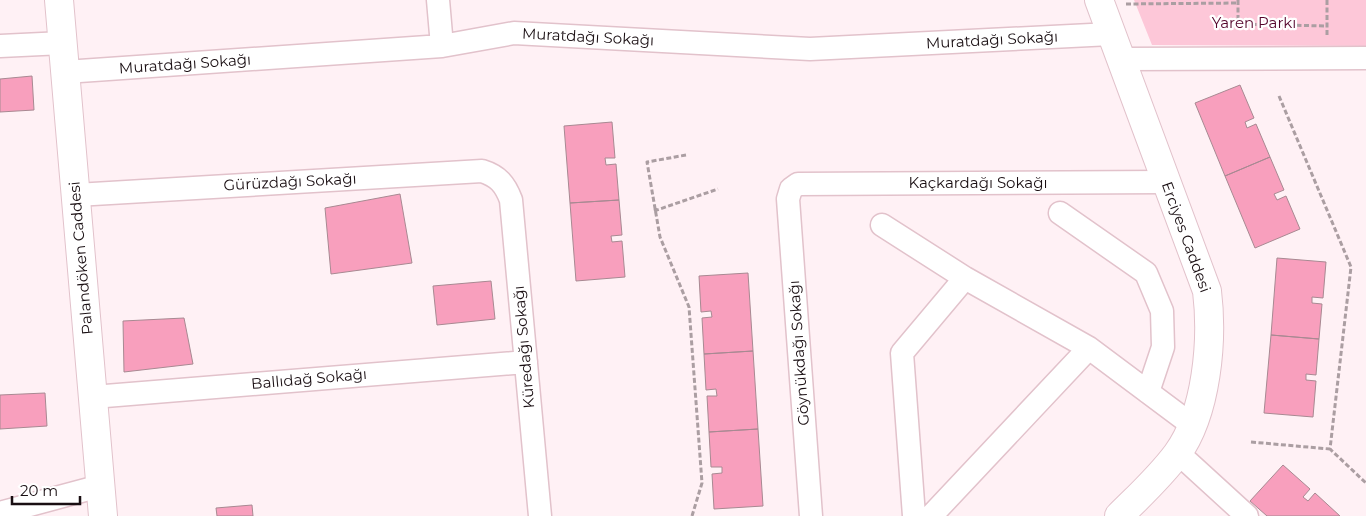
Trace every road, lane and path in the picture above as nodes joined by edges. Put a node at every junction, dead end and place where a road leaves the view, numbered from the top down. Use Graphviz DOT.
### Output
graph roads {
  1 [pos="59,0"];
  2 [pos="438,0"];
  3 [pos="1327,0"];
  4 [pos="1100,2"];
  5 [pos="1238,2"];
  6 [pos="1327,26"];
  7 [pos="1111,34"];
  8 [pos="63,43"];
  9 [pos="0,46"];
  10 [pos="442,46"];
  11 [pos="1328,58"];
  12 [pos="1366,58"];
  13 [pos="1121,59"];
  14 [pos="65,72"];
  15 [pos="1279,96"];
  16 [pos="686,156"];
  17 [pos="501,180"];
  18 [pos="1166,182"];
  19 [pos="718,189"];
  20 [pos="791,189"];
  21 [pos="76,195"];
  22 [pos="654,211"];
  23 [pos="1060,213"];
  24 [pos="882,225"];
  25 [pos="965,278"];
  26 [pos="1089,348"];
  27 [pos="526,362"];
  28 [pos="1148,392"];
  29 [pos="93,397"];
  30 [pos="1192,425"];
  31 [pos="1250,442"];
  32 [pos="1330,449"];
  33 [pos="1178,453"];
  34 [pos="1366,483"];
  35 [pos="100,486"];
  36 [pos="0,513"];
  37 [pos="103,516"];
  38 [pos="540,516"];
  39 [pos="692,516"];
  40 [pos="811,516"];
  41 [pos="914,516"];
  42 [pos="931,516"];
  43 [pos="1119,516"];
  44 [pos="1247,516"];
  1 -- 8 [label="street, Palandöken Caddesi"];
  2 -- 10 [label="street"];
  3 -- 6 [label="path"];
  4 -- 5 [label="path"];
  4 -- 7 [label="street, Erciyes Caddesi"];
  5 -- 6 [label="path"];
  6 -- 11 [label="path"];
  7 -- 10 [label="street, Muratdağı Sokağı"];
  7 -- 13 [label="street, Erciyes Caddesi"];
  8 -- 9 [label="street"];
  8 -- 14 [label="street, Palandöken Caddesi"];
  10 -- 14 [label="street, Muratdağı Sokağı"];
  11 -- 12 [label="street"];
  11 -- 13 [label="street"];
  13 -- 18 [label="street, Erciyes Caddesi"];
  14 -- 21 [label="street, Palandöken Caddesi"];
  15 -- 32 [label="path"];
  16 -- 22 [label="path"];
  17 -- 21 [label="street, Gürüzdağı Sokağı"];
  17 -- 27 [label="street, Küredağı Sokağı"];
  18 -- 20 [label="street, Kaçkardağı Sokağı"];
  18 -- 30 [label="street, Erciyes Caddesi"];
  19 -- 22 [label="path"];
  20 -- 40 [label="street, Göynükdağı Sokağı"];
  21 -- 29 [label="street, Palandöken Caddesi"];
  22 -- 39 [label="path"];
  23 -- 28 [label="street"];
  24 -- 25 [label="street"];
  25 -- 26 [label="street"];
  25 -- 41 [label="street"];
  26 -- 28 [label="street"];
  26 -- 42 [label="street"];
  27 -- 29 [label="street, Ballıdağ Sokağı"];
  27 -- 38 [label="street, Küredağı Sokağı"];
  28 -- 30 [label="street"];
  29 -- 35 [label="street, Palandöken Caddesi"];
  30 -- 33 [label="street, Erciyes Caddesi"];
  31 -- 32 [label="path"];
  32 -- 34 [label="path"];
  33 -- 43 [label="street, Erciyes Caddesi"];
  33 -- 44 [label="street"];
  35 -- 36 [label="street"];
  35 -- 37 [label="street, Palandöken Caddesi"];
}
